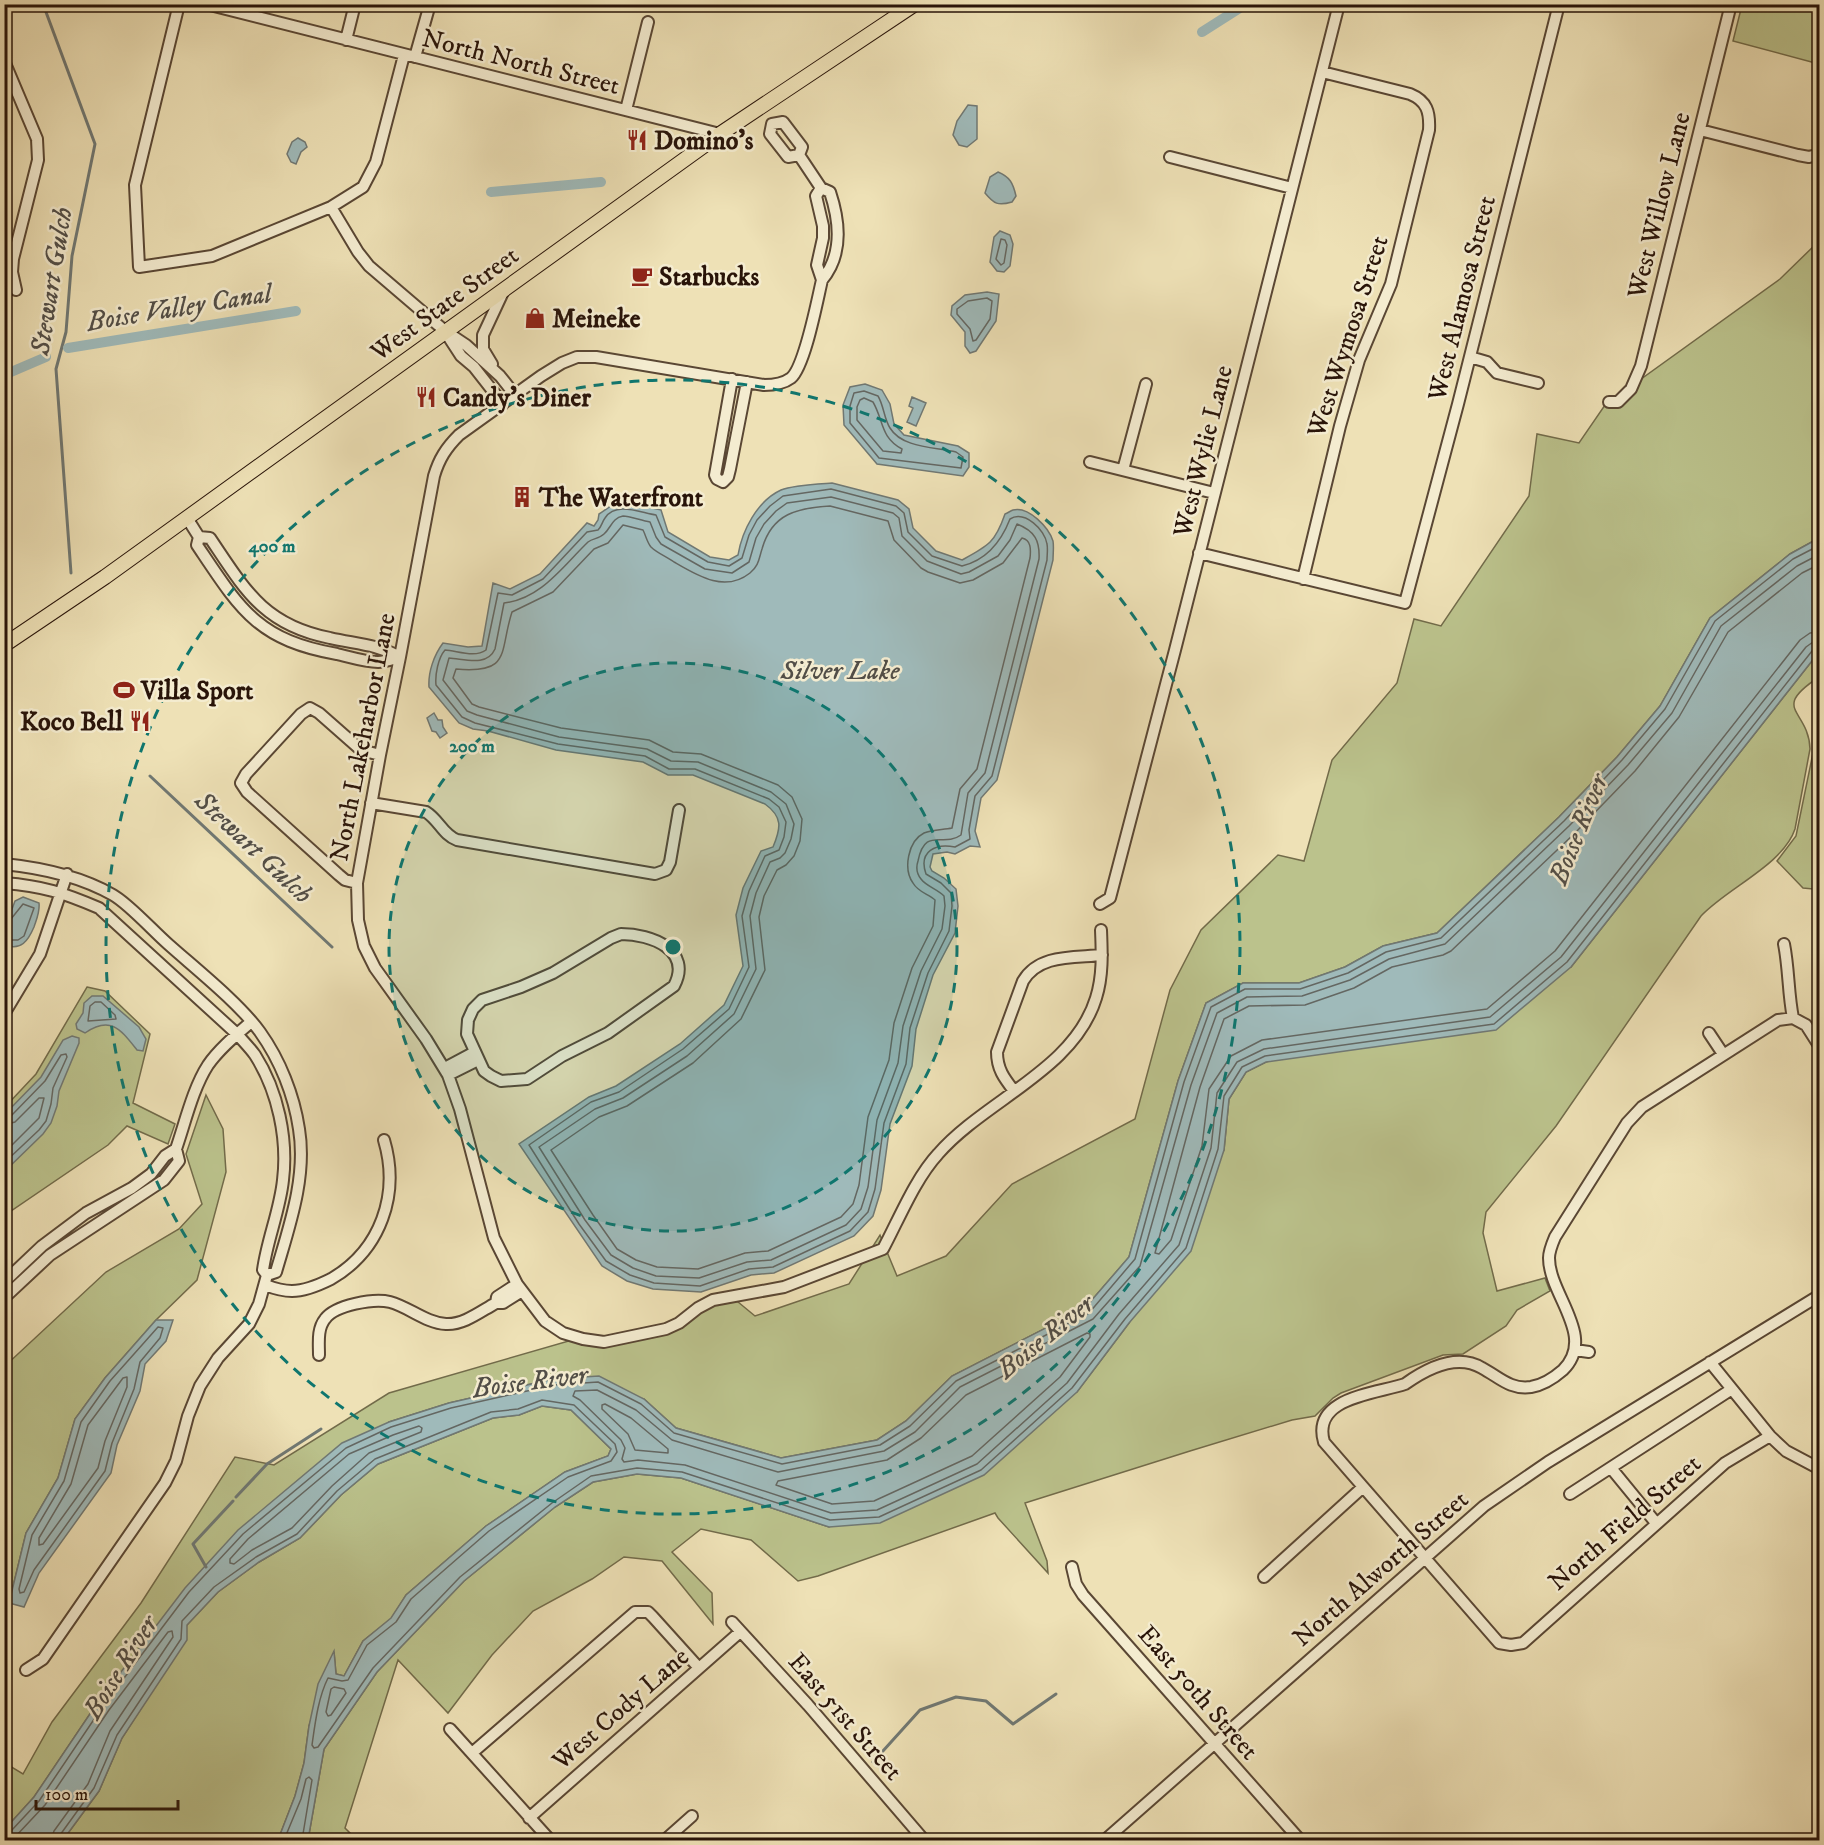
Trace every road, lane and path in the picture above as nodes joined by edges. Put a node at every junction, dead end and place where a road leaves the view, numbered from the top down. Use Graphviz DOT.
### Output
graph roads {
  1 [pos="179,4"];
  2 [pos="206,4"];
  3 [pos="356,4"];
  4 [pos="430,4"];
  5 [pos="915,4"];
  6 [pos="1339,4"];
  7 [pos="1559,4"];
  8 [pos="1731,4"];
  9 [pos="648,22"];
  10 [pos="346,40"];
  11 [pos="404,54"];
  12 [pos="416,57"];
  13 [pos="4,61"];
  14 [pos="1322,72"];
  15 [pos="762,107"];
  16 [pos="626,110"];
  17 [pos="772,124"];
  18 [pos="1700,130"];
  19 [pos="720,134"];
  20 [pos="1820,154"];
  21 [pos="799,155"];
  22 [pos="1170,157"];
  23 [pos="1292,188"];
  24 [pos="331,207"];
  25 [pos="505,289"];
  26 [pos="16,290"];
  27 [pos="445,331"];
  28 [pos="1470,357"];
  29 [pos="500,376"];
  30 [pos="732,379"];
  31 [pos="747,382"];
  32 [pos="1538,383"];
  33 [pos="1146,384"];
  34 [pos="515,395"];
  35 [pos="1609,402"];
  36 [pos="503,404"];
  37 [pos="1090,462"];
  38 [pos="1123,470"];
  39 [pos="1214,493"];
  40 [pos="187,518"];
  41 [pos="1199,553"];
  42 [pos="1302,579"];
  43 [pos="4,645"];
  44 [pos="400,657"];
  45 [pos="380,755"];
  46 [pos="371,803"];
  47 [pos="679,810"];
  48 [pos="4,864"];
  49 [pos="67,874"];
  50 [pos="357,883"];
  51 [pos="4,884"];
  52 [pos="61,893"];
  53 [pos="1100,904"];
  54 [pos="1101,930"];
  55 [pos="1784,944"];
  56 [pos="1102,955"];
  57 [pos="4,1014"];
  58 [pos="1793,1018"];
  59 [pos="251,1022"];
  60 [pos="1709,1033"];
  61 [pos="237,1034"];
  62 [pos="1820,1047"];
  63 [pos="1723,1054"];
  64 [pos="476,1056"];
  65 [pos="446,1071"];
  66 [pos="1014,1091"];
  67 [pos="384,1140"];
  68 [pos="176,1149"];
  69 [pos="266,1280"];
  70 [pos="4,1282"];
  71 [pos="519,1287"];
  72 [pos="1820,1295"];
  73 [pos="4,1298"];
  74 [pos="1575,1350"];
  75 [pos="1589,1352"];
  76 [pos="319,1355"];
  77 [pos="1710,1362"];
  78 [pos="1732,1389"];
  79 [pos="1770,1436"];
  80 [pos="1611,1468"];
  81 [pos="1820,1469"];
  82 [pos="1363,1487"];
  83 [pos="1570,1494"];
  84 [pos="1656,1523"];
  85 [pos="1424,1557"];
  86 [pos="1072,1568"];
  87 [pos="1264,1577"];
  88 [pos="732,1623"];
  89 [pos="741,1632"];
  90 [pos="699,1668"];
  91 [pos="26,1670"];
  92 [pos="450,1729"];
  93 [pos="1214,1743"];
  94 [pos="472,1753"];
  95 [pos="692,1816"];
  96 [pos="529,1818"];
  97 [pos="550,1840"];
  98 [pos="665,1840"];
  99 [pos="924,1840"];
  100 [pos="1105,1840"];
  101 [pos="1300,1840"];
  1 -- 24 [label="street"];
  2 -- 10 [label="street, North North Street"];
  3 -- 10 [label="street"];
  4 -- 12 [label="street"];
  5 -- 15 [label="main road, West State Street"];
  6 -- 14 [label="street, West Wylie Lane"];
  7 -- 28 [label="street, West Alamosa Street"];
  8 -- 18 [label="street, West Willow Lane"];
  9 -- 16 [label="street"];
  10 -- 11 [label="street, North North Street"];
  11 -- 12 [label="street, North North Street"];
  11 -- 24 [label="street"];
  12 -- 16 [label="street, North North Street"];
  13 -- 26 [label="street"];
  14 -- 23 [label="street, West Wylie Lane"];
  14 -- 42 [label="street, West Wymosa Street"];
  15 -- 17 [label="street, North Lakeharbor Lane"];
  15 -- 19 [label="main road, West State Street"];
  16 -- 19 [label="street, North North Street"];
  17 -- 21 [label="street, North Lakeharbor Lane"];
  17 -- 21 [label="street, North Lakeharbor Lane"];
  18 -- 20 [label="street"];
  18 -- 35 [label="street, West Willow Lane"];
  19 -- 25 [label="main road, West State Street"];
  21 -- 31 [label="street, North Lakeharbor Lane"];
  22 -- 23 [label="street"];
  23 -- 39 [label="street, West Wylie Lane"];
  24 -- 27 [label="street"];
  25 -- 27 [label="main road, West State Street"];
  25 -- 29 [label="street"];
  27 -- 29 [label="street"];
  27 -- 36 [label="street"];
  27 -- 40 [label="main road, West State Street"];
  28 -- 32 [label="street"];
  28 -- 42 [label="street, West Alamosa Street"];
  29 -- 34 [label="street"];
  30 -- 31 [label="street, North Lakeharbor Lane"];
  30 -- 31 [label="street"];
  30 -- 34 [label="street, North Lakeharbor Lane"];
  33 -- 38 [label="street"];
  34 -- 36 [label="street, North Lakeharbor Lane"];
  36 -- 44 [label="street, North Lakeharbor Lane"];
  37 -- 38 [label="street"];
  38 -- 39 [label="street"];
  39 -- 41 [label="street, West Wylie Lane"];
  40 -- 43 [label="main road, West State Street"];
  40 -- 44 [label="street"];
  41 -- 42 [label="street"];
  41 -- 53 [label="street, West Wylie Lane"];
  44 -- 45 [label="street, North Lakeharbor Lane"];
  45 -- 46 [label="street, North Lakeharbor Lane"];
  45 -- 50 [label="street"];
  46 -- 47 [label="street"];
  46 -- 50 [label="street, North Lakeharbor Lane"];
  48 -- 49 [label="street"];
  49 -- 52 [label="street"];
  49 -- 59 [label="street"];
  50 -- 65 [label="street, North Lakeharbor Lane"];
  51 -- 52 [label="street"];
  52 -- 57 [label="street"];
  52 -- 61 [label="street"];
  54 -- 56 [label="street, North Lakeharbor Lane"];
  55 -- 58 [label="street"];
  56 -- 66 [label="street, North Lakeharbor Lane"];
  56 -- 66 [label="street"];
  58 -- 62 [label="street"];
  58 -- 63 [label="street"];
  59 -- 61 [label="street"];
  59 -- 69 [label="street"];
  60 -- 63 [label="street"];
  61 -- 68 [label="street"];
  61 -- 69 [label="street"];
  63 -- 74 [label="street"];
  64 -- 64 [label="street"];
  64 -- 65 [label="street"];
  65 -- 71 [label="street, North Lakeharbor Lane"];
  66 -- 71 [label="street, North Lakeharbor Lane"];
  67 -- 69 [label="street"];
  68 -- 70 [label="street"];
  68 -- 73 [label="street"];
  69 -- 91 [label="street"];
  71 -- 76 [label="street"];
  72 -- 77 [label="street, North Alworth Street"];
  74 -- 75 [label="street"];
  74 -- 82 [label="street"];
  77 -- 78 [label="street"];
  77 -- 85 [label="street, North Alworth Street"];
  78 -- 79 [label="street"];
  78 -- 80 [label="street"];
  79 -- 81 [label="street"];
  79 -- 84 [label="street, North Field Street"];
  80 -- 83 [label="street"];
  80 -- 84 [label="street"];
  82 -- 85 [label="street"];
  82 -- 87 [label="street"];
  84 -- 85 [label="street, North Field Street"];
  85 -- 93 [label="street, North Alworth Street"];
  86 -- 93 [label="street, East 50th Street"];
  88 -- 89 [label="street, East 51st Street"];
  89 -- 90 [label="street, West Cody Lane"];
  89 -- 99 [label="street, East 51st Street"];
  90 -- 94 [label="street"];
  90 -- 96 [label="street, West Cody Lane"];
  92 -- 94 [label="street"];
  93 -- 100 [label="street, North Alworth Street"];
  93 -- 101 [label="street, East 50th Street"];
  94 -- 96 [label="street"];
  95 -- 98 [label="street"];
  96 -- 97 [label="street"];
}
